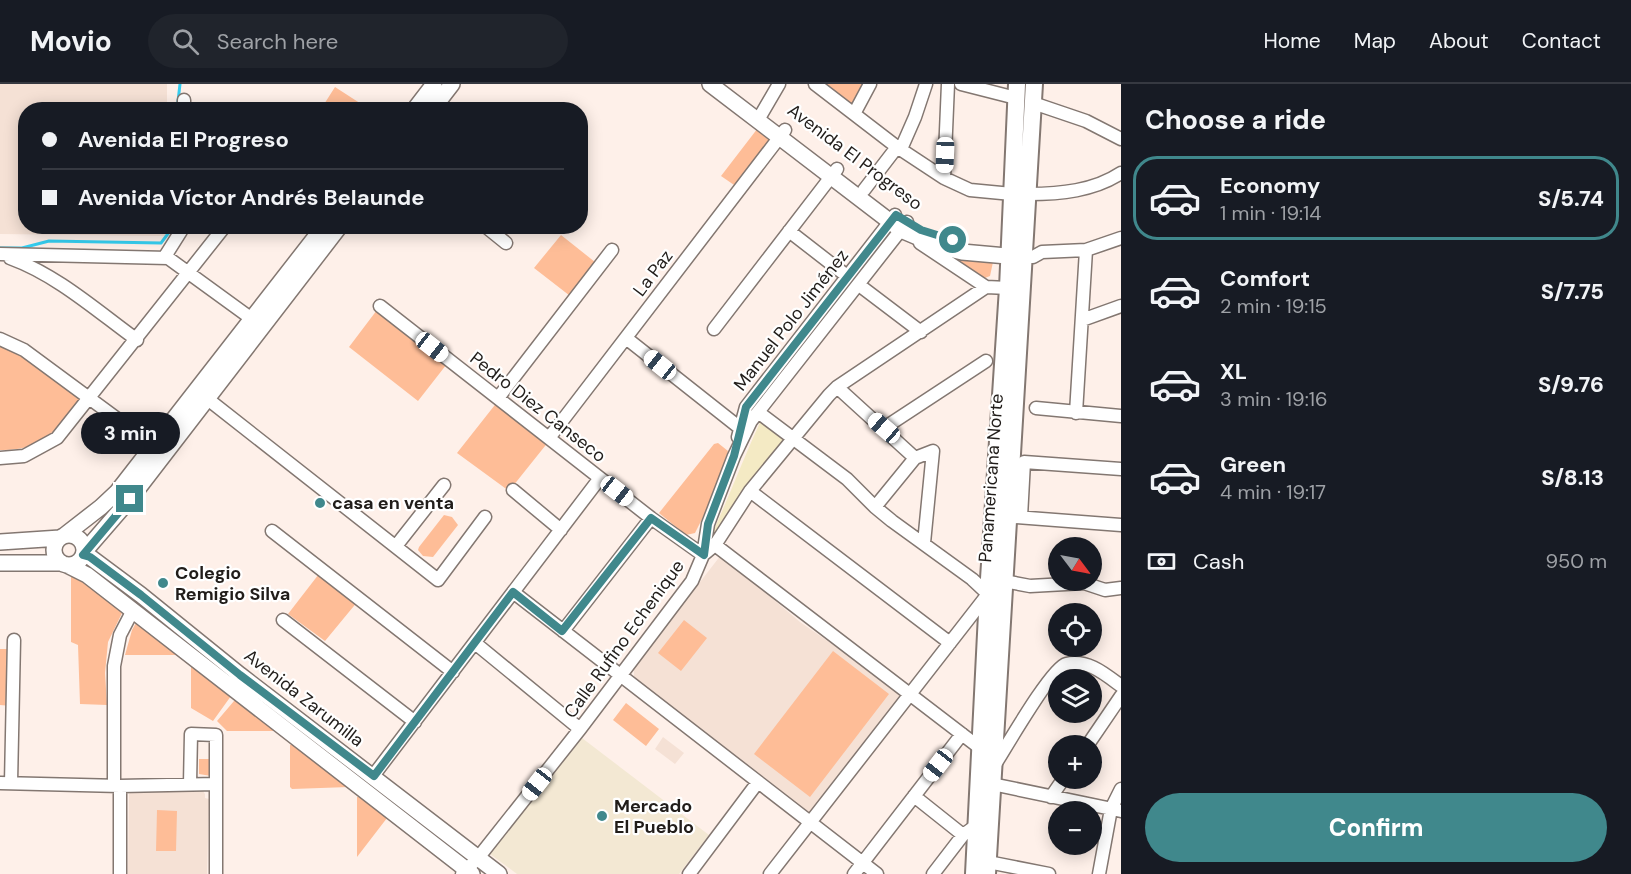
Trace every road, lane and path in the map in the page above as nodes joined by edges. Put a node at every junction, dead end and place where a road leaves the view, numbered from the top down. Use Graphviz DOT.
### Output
graph roads {
  1 [pos="434,84"];
  2 [pos="452,84"];
  3 [pos="711,84"];
  4 [pos="724,84"];
  5 [pos="779,84"];
  6 [pos="815,84"];
  7 [pos="870,84"];
  8 [pos="926,84"];
  9 [pos="948,84"];
  10 [pos="962,84"];
  11 [pos="1034,84"];
  12 [pos="1017,91"];
  13 [pos="420,102"];
  14 [pos="438,102"];
  15 [pos="1033,103"];
  16 [pos="854,114"];
  17 [pos="760,117"];
  18 [pos="783,133"];
  19 [pos="1121,139"];
  20 [pos="899,148"];
  21 [pos="834,173"];
  22 [pos="1121,173"];
  23 [pos="944,178"];
  24 [pos="864,190"];
  25 [pos="1020,194"];
  26 [pos="898,222"];
  27 [pos="789,231"];
  28 [pos="179,234"];
  29 [pos="219,234"];
  30 [pos="318,234"];
  31 [pos="333,234"];
  32 [pos="495,234"];
  33 [pos="1121,238"];
  34 [pos="506,243"];
  35 [pos="1086,249"];
  36 [pos="612,250"];
  37 [pos="1017,251"];
  38 [pos="0,254"];
  39 [pos="164,258"];
  40 [pos="189,273"];
  41 [pos="847,276"];
  42 [pos="859,285"];
  43 [pos="986,286"];
  44 [pos="1008,288"];
  45 [pos="380,306"];
  46 [pos="1121,306"];
  47 [pos="252,319"];
  48 [pos="1082,321"];
  49 [pos="714,329"];
  50 [pos="921,332"];
  51 [pos="626,338"];
  52 [pos="0,339"];
  53 [pos="137,340"];
  54 [pos="986,361"];
  55 [pos="837,387"];
  56 [pos="201,394"];
  57 [pos="91,398"];
  58 [pos="498,398"];
  59 [pos="1036,408"];
  60 [pos="758,412"];
  61 [pos="1076,413"];
  62 [pos="1121,416"];
  63 [pos="884,428"];
  64 [pos="742,430"];
  65 [pos="794,437"];
  66 [pos="549,438"];
  67 [pos="154,446"];
  68 [pos="0,458"];
  69 [pos="915,458"];
  70 [pos="1121,469"];
  71 [pos="600,478"];
  72 [pos="444,485"];
  73 [pos="513,490"];
  74 [pos="750,491"];
  75 [pos="875,507"];
  76 [pos="485,517"];
  77 [pos="1014,517"];
  78 [pos="651,518"];
  79 [pos="1121,525"];
  80 [pos="561,530"];
  81 [pos="272,531"];
  82 [pos="62,537"];
  83 [pos="0,542"];
  84 [pos="924,543"];
  85 [pos="715,545"];
  86 [pos="396,546"];
  87 [pos="83,554"];
  88 [pos="704,555"];
  89 [pos="0,563"];
  90 [pos="65,564"];
  91 [pos="1004,581"];
  92 [pos="1121,588"];
  93 [pos="513,592"];
  94 [pos="988,594"];
  95 [pos="133,610"];
  96 [pos="283,620"];
  97 [pos="562,631"];
  98 [pos="14,640"];
  99 [pos="950,643"];
  100 [pos="475,644"];
  101 [pos="453,672"];
  102 [pos="620,675"];
  103 [pos="1121,686"];
  104 [pos="911,693"];
  105 [pos="1121,696"];
  106 [pos="0,714"];
  107 [pos="14,714"];
  108 [pos="415,722"];
  109 [pos="580,729"];
  110 [pos="962,734"];
  111 [pos="1094,735"];
  112 [pos="980,748"];
  113 [pos="374,776"];
  114 [pos="993,776"];
  115 [pos="758,782"];
  116 [pos="6,783"];
  117 [pos="190,784"];
  118 [pos="216,784"];
  119 [pos="117,786"];
  120 [pos="1056,789"];
  121 [pos="1121,789"];
  122 [pos="914,796"];
  123 [pos="1051,797"];
  124 [pos="1116,810"];
  125 [pos="810,822"];
  126 [pos="977,825"];
  127 [pos="963,836"];
  128 [pos="478,858"];
  129 [pos="863,863"];
  130 [pos="987,868"];
  131 [pos="466,872"];
  132 [pos="120,874"];
  133 [pos="216,874"];
  134 [pos="499,874"];
  135 [pos="689,874"];
  136 [pos="770,874"];
  137 [pos="854,874"];
  138 [pos="877,874"];
  139 [pos="933,874"];
  140 [pos="974,874"];
  141 [pos="1049,874"];
  142 [pos="1099,874"];
  1 -- 13 [label="main road"];
  2 -- 14 [label="main road"];
  3 -- 17 [label="main road, Avenida El Progreso"];
  4 -- 17 [label="main road, Avenida El Progreso"];
  5 -- 17 [label="street"];
  6 -- 16 [label="street"];
  7 -- 16 [label="street"];
  8 -- 20 [label="street"];
  9 -- 23 [label="street"];
  10 -- 12 [label="street"];
  11 -- 15 [label="highway, Panamericana Norte"];
  12 -- 25 [label="highway, Panamericana Norte"];
  15 -- 19 [label="street"];
  15 -- 25 [label="highway, Panamericana Norte"];
  16 -- 20 [label="street"];
  17 -- 18 [label="main road, Avenida El Progreso"];
  18 -- 21 [label="main road, Avenida El Progreso"];
  18 -- 51 [label="street, La Paz"];
  20 -- 23 [label="street"];
  20 -- 24 [label="street"];
  21 -- 24 [label="main road, Avenida El Progreso"];
  21 -- 26 [label="main road, Avenida El Progreso"];
  21 -- 27 [label="street"];
  22 -- 25 [label="street"];
  23 -- 25 [label="street"];
  24 -- 26 [label="main road, Avenida El Progreso"];
  25 -- 37 [label="highway, Panamericana Norte"];
  26 -- 37 [label="main road, Avenida El Progreso"];
  26 -- 41 [label="street, Manuel Polo Jiménez"];
  26 -- 42 [label="street, Manuel Polo Jiménez"];
  26 -- 43 [label="street, Avenida El Progreso"];
  27 -- 41 [label="street"];
  27 -- 49 [label="street"];
  28 -- 39 [label="street"];
  29 -- 40 [label="street"];
  30 -- 47 [label="main road"];
  31 -- 56 [label="main road"];
  32 -- 34 [label="street"];
  33 -- 35 [label="street, Avenida El Progreso"];
  35 -- 37 [label="street, Avenida El Progreso"];
  35 -- 48 [label="street"];
  36 -- 58 [label="street"];
  37 -- 44 [label="highway, Panamericana Norte"];
  37 -- 77 [label="highway, Panamericana Norte"];
  38 -- 39 [label="street"];
  38 -- 53 [label="street"];
  39 -- 40 [label="street"];
  40 -- 47 [label="street"];
  40 -- 53 [label="street"];
  41 -- 64 [label="street, Manuel Polo Jiménez"];
  42 -- 50 [label="street"];
  42 -- 60 [label="street, Manuel Polo Jiménez"];
  43 -- 44 [label="street"];
  43 -- 50 [label="street, Calle Rufino Echenique"];
  44 -- 94 [label="highway, Panamericana Norte"];
  45 -- 58 [label="street, Pedro Diez Canseco"];
  46 -- 48 [label="street"];
  47 -- 56 [label="main road"];
  48 -- 61 [label="street"];
  50 -- 55 [label="street, Calle Rufino Echenique"];
  51 -- 64 [label="street"];
  51 -- 66 [label="street, La Paz"];
  52 -- 57 [label="street"];
  53 -- 57 [label="street"];
  54 -- 63 [label="street"];
  55 -- 63 [label="street"];
  55 -- 65 [label="street, Calle Rufino Echenique"];
  56 -- 67 [label="main road"];
  56 -- 86 [label="street"];
  56 -- 87 [label="main road"];
  57 -- 67 [label="street"];
  57 -- 68 [label="street"];
  58 -- 66 [label="street, Pedro Diez Canseco"];
  59 -- 61 [label="street"];
  60 -- 64 [label="street, Manuel Polo Jiménez"];
  60 -- 65 [label="street"];
  61 -- 62 [label="street"];
  63 -- 69 [label="street"];
  64 -- 88 [label="street, Manuel Polo Jiménez"];
  65 -- 74 [label="street, Calle Rufino Echenique"];
  65 -- 75 [label="street"];
  66 -- 71 [label="street, Pedro Diez Canseco"];
  67 -- 82 [label="main road"];
  69 -- 75 [label="street"];
  69 -- 84 [label="street"];
  70 -- 77 [label="street"];
  71 -- 78 [label="street, Pedro Diez Canseco"];
  71 -- 80 [label="street"];
  72 -- 86 [label="street"];
  73 -- 80 [label="street"];
  74 -- 85 [label="street, Calle Rufino Echenique"];
  74 -- 99 [label="street"];
  75 -- 84 [label="street"];
  76 -- 86 [label="street"];
  77 -- 79 [label="street"];
  77 -- 91 [label="highway, Panamericana Norte"];
  78 -- 88 [label="street, Pedro Diez Canseco"];
  78 -- 97 [label="street"];
  80 -- 93 [label="street"];
  81 -- 101 [label="street"];
  82 -- 83 [label="main road"];
  82 -- 87 [label="main road"];
  82 -- 90 [label="main road"];
  84 -- 94 [label="street"];
  85 -- 88 [label="street, Calle Rufino Echenique"];
  85 -- 104 [label="street"];
  87 -- 90 [label="main road"];
  87 -- 113 [label="main road, Avenida Zarumilla"];
  88 -- 102 [label="street, Calle Rufino Echenique"];
  89 -- 90 [label="main road"];
  90 -- 95 [label="main road, Avenida Zarumilla"];
  91 -- 92 [label="street"];
  91 -- 114 [label="highway, Panamericana Norte"];
  93 -- 97 [label="street"];
  93 -- 100 [label="street"];
  94 -- 99 [label="street"];
  94 -- 112 [label="highway, Panamericana Norte"];
  95 -- 119 [label="street"];
  95 -- 131 [label="main road, Avenida Zarumilla"];
  96 -- 108 [label="street"];
  97 -- 102 [label="street"];
  98 -- 107 [label="street"];
  99 -- 104 [label="street"];
  100 -- 101 [label="street"];
  100 -- 109 [label="street"];
  101 -- 108 [label="street"];
  102 -- 109 [label="street, Calle Rufino Echenique"];
  102 -- 115 [label="street"];
  103 -- 114 [label="street"];
  104 -- 110 [label="street"];
  104 -- 125 [label="street"];
  105 -- 111 [label="street"];
  106 -- 107 [label="street"];
  107 -- 116 [label="street"];
  108 -- 113 [label="street"];
  109 -- 128 [label="street, Calle Rufino Echenique"];
  110 -- 112 [label="street"];
  110 -- 122 [label="street"];
  112 -- 126 [label="highway, Panamericana Norte"];
  113 -- 128 [label="main road, Avenida Zarumilla"];
  114 -- 123 [label="street"];
  114 -- 130 [label="highway, Panamericana Norte"];
  115 -- 125 [label="street"];
  115 -- 135 [label="street"];
  116 -- 119 [label="street"];
  117 -- 118 [label="street"];
  117 -- 118 [label="street"];
  117 -- 119 [label="street"];
  118 -- 133 [label="street"];
  119 -- 132 [label="street"];
  120 -- 123 [label="street"];
  121 -- 124 [label="street"];
  122 -- 127 [label="street"];
  122 -- 129 [label="street"];
  123 -- 124 [label="street"];
  124 -- 142 [label="street"];
  125 -- 129 [label="street"];
  125 -- 136 [label="street"];
  126 -- 127 [label="street"];
  126 -- 140 [label="highway, Panamericana Norte"];
  127 -- 139 [label="street"];
  128 -- 131 [label="street, Calle Rufino Echenique"];
  128 -- 134 [label="main road, Avenida Zarumilla"];
  129 -- 137 [label="street"];
  129 -- 138 [label="street"];
  130 -- 141 [label="street"];
}
